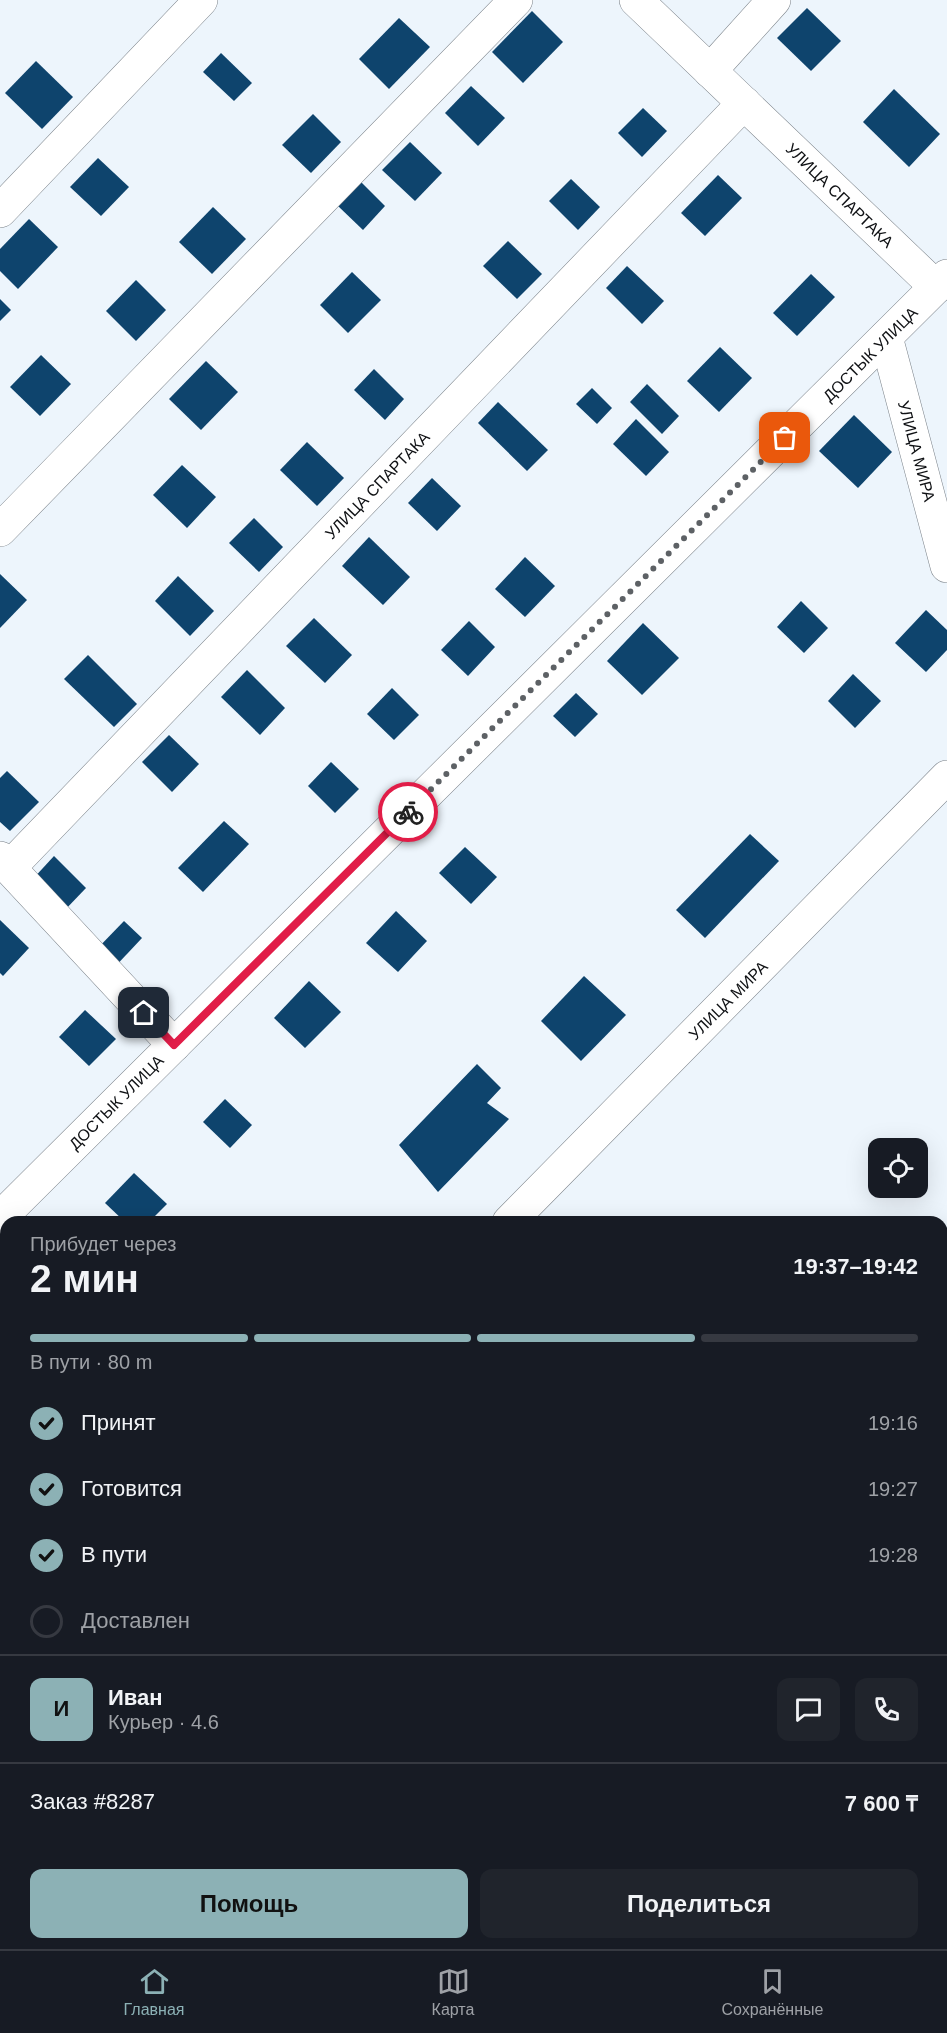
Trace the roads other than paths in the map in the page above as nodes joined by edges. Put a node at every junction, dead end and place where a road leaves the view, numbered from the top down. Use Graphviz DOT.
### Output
graph roads {
  1 [pos="201,0"];
  2 [pos="516,0"];
  3 [pos="636,0"];
  4 [pos="774,0"];
  5 [pos="710,71"];
  6 [pos="744,103"];
  7 [pos="0,211"];
  8 [pos="942,282"];
  9 [pos="886,337"];
  10 [pos="0,530"];
  11 [pos="947,566"];
  12 [pos="947,777"];
  13 [pos="5,862"];
  14 [pos="174,1045"];
  15 [pos="2,1216"];
  16 [pos="515,1216"];
  1 -- 7 [label="street"];
  2 -- 10 [label="street"];
  3 -- 5 [label="street, УЛИЦА СПАРТАКА"];
  4 -- 5 [label="street"];
  5 -- 6 [label="street, УЛИЦА СПАРТАКА"];
  6 -- 8 [label="street, УЛИЦА СПАРТАКА"];
  6 -- 13 [label="street, УЛИЦА СПАРТАКА"];
  8 -- 9 [label="street, ДОСТЫК УЛИЦА"];
  9 -- 11 [label="street, УЛИЦА МИРА"];
  9 -- 14 [label="street, ДОСТЫК УЛИЦА"];
  12 -- 16 [label="street, УЛИЦА МИРА"];
  13 -- 14 [label="street"];
  14 -- 15 [label="street, ДОСТЫК УЛИЦА"];
}
